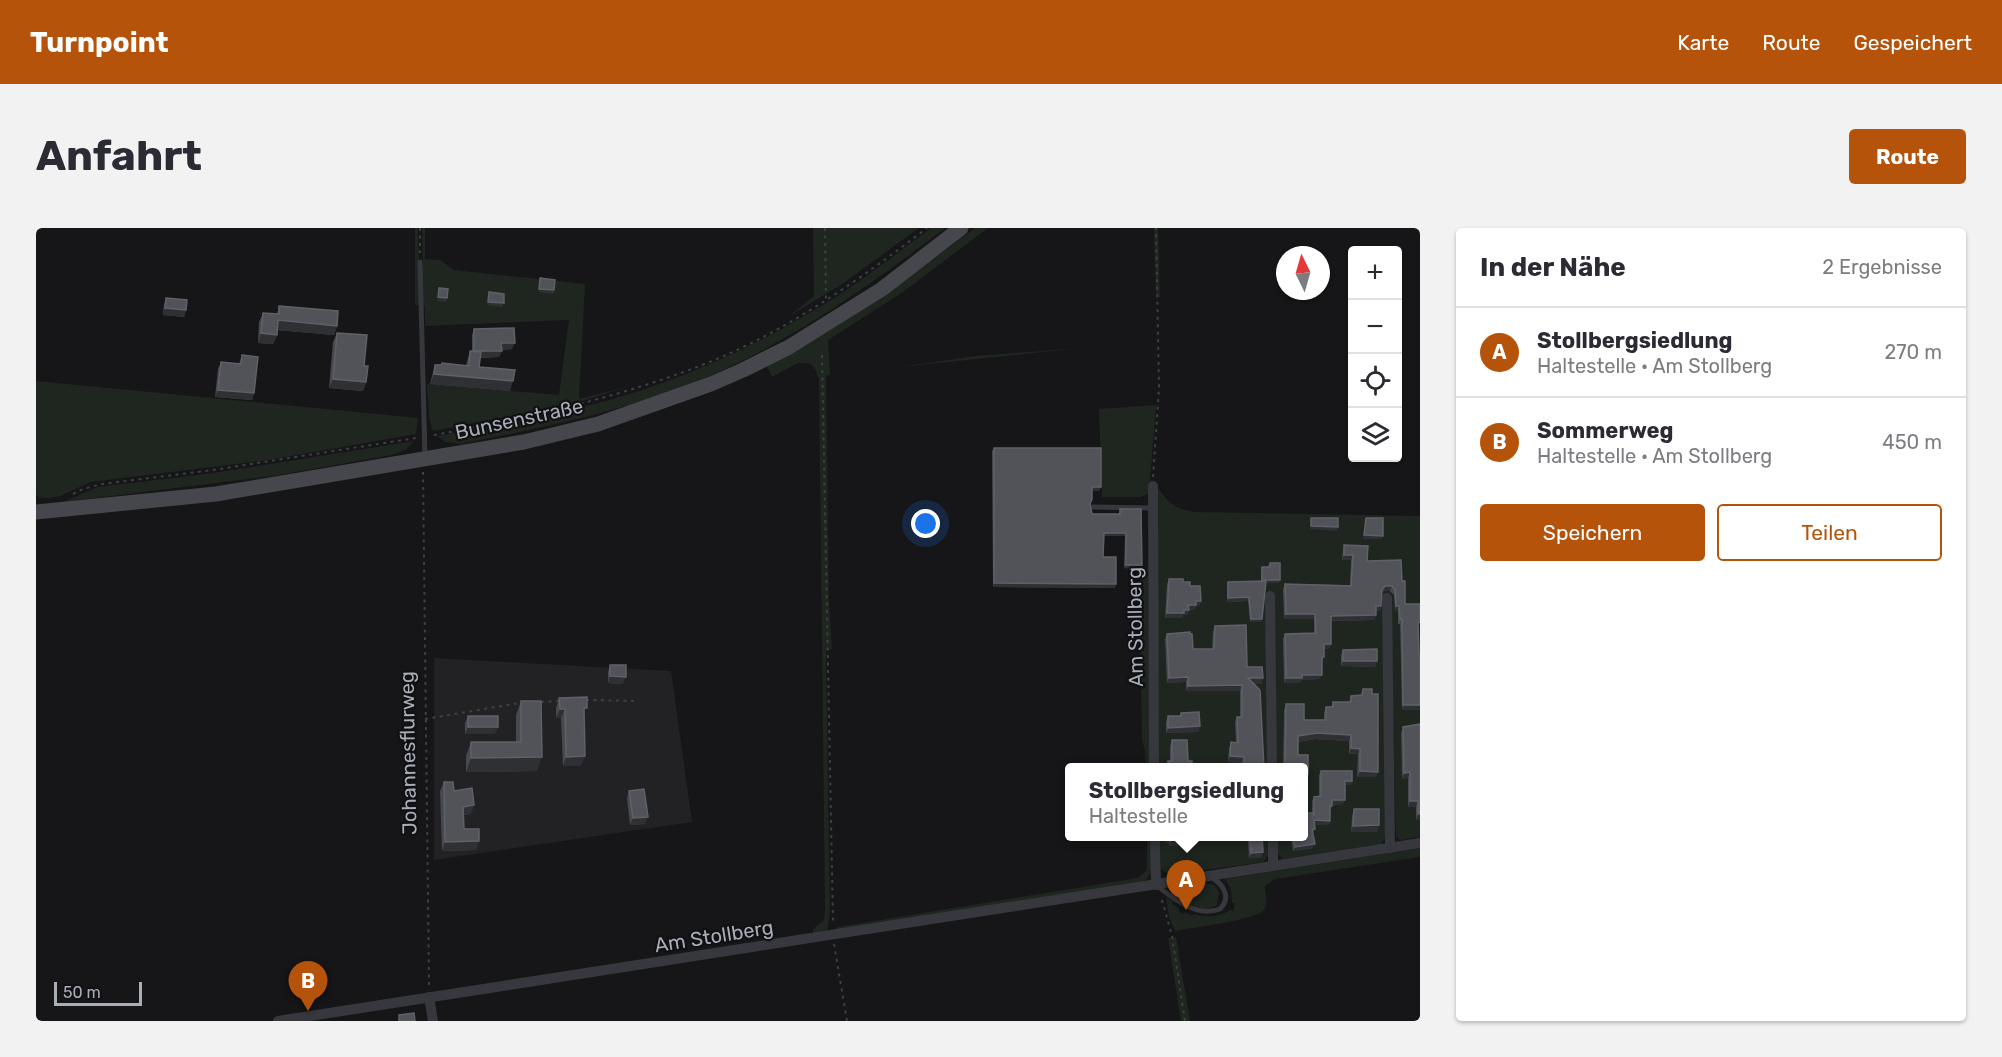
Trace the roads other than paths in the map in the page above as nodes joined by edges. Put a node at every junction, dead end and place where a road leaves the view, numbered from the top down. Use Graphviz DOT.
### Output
graph roads {
  1 [pos="961,228"];
  2 [pos="420,262"];
  3 [pos="425,465"];
  4 [pos="1153,486"];
  5 [pos="1093,507"];
  6 [pos="1151,508"];
  7 [pos="36,512"];
  8 [pos="1270,596"];
  9 [pos="1387,598"];
  10 [pos="1154,763"];
  11 [pos="1272,763"];
  12 [pos="1155,841"];
  13 [pos="1273,841"];
  14 [pos="1420,843"];
  15 [pos="1390,848"];
  16 [pos="1273,866"];
  17 [pos="1209,876"];
  18 [pos="1156,885"];
  19 [pos="429,997"];
  20 [pos="278,1021"];
  21 [pos="433,1021"];
  1 -- 3 [label="main road, Bunsenstraße"];
  2 -- 3 [label="lane"];
  3 -- 7 [label="main road, Bunsenstraße"];
  4 -- 6 [label="street, Am Stollberg"];
  5 -- 6 [label="lane"];
  6 -- 10 [label="street, Am Stollberg"];
  8 -- 11 [label="street"];
  9 -- 15 [label="street"];
  12 -- 18 [label="street"];
  13 -- 16 [label="street"];
  14 -- 15 [label="street, Am Stollberg"];
  15 -- 16 [label="street, Am Stollberg"];
  16 -- 17 [label="street, Am Stollberg"];
  17 -- 18 [label="street, Am Stollberg"];
  17 -- 18 [label="lane"];
  18 -- 19 [label="street, Am Stollberg"];
  19 -- 20 [label="street, Am Stollberg"];
  19 -- 21 [label="street"];
}
